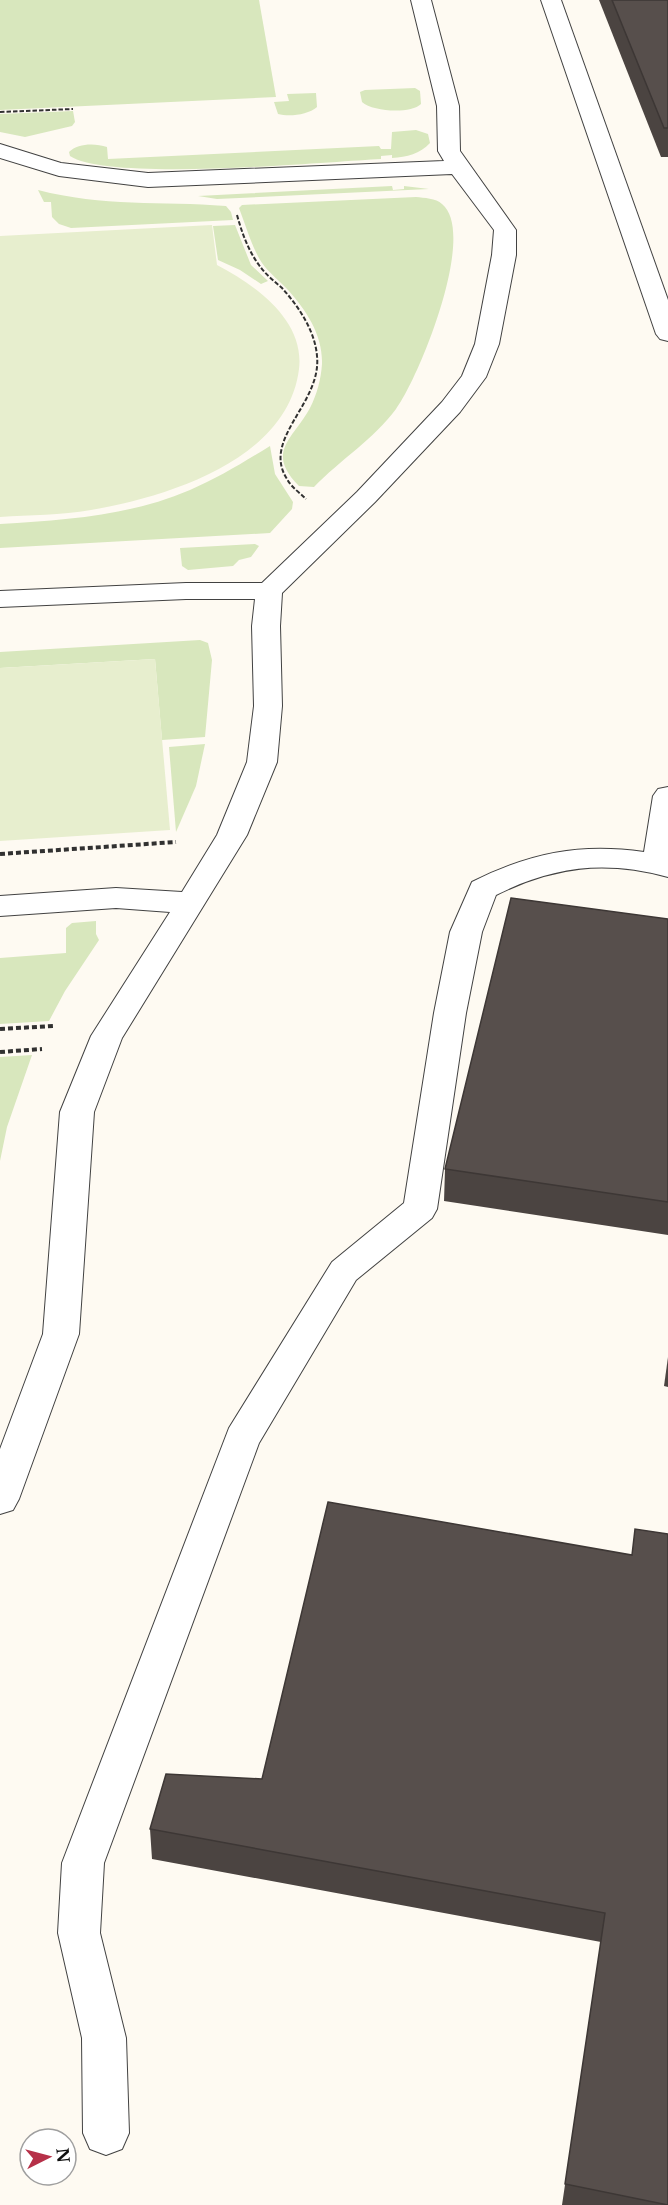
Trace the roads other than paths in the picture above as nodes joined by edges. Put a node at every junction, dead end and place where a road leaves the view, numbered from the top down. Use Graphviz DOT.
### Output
graph roads {
  1 [pos="421,0"];
  2 [pos="551,0"];
  3 [pos="0,151"];
  4 [pos="459,167"];
  5 [pos="662,304"];
  6 [pos="668,334"];
  7 [pos="269,591"];
  8 [pos="0,599"];
  9 [pos="668,796"];
  10 [pos="662,865"];
  11 [pos="191,903"];
  12 [pos="0,906"];
  13 [pos="0,1500"];
  14 [pos="106,2133"];
  1 -- 4 [label="lane"];
  2 -- 5 [label="lane"];
  3 -- 4 [label="lane"];
  4 -- 7 [label="lane"];
  5 -- 6 [label="lane"];
  7 -- 8 [label="lane"];
  7 -- 11 [label="lane"];
  9 -- 10 [label="lane"];
  10 -- 14 [label="lane"];
  11 -- 12 [label="lane"];
  11 -- 13 [label="lane"];
}
